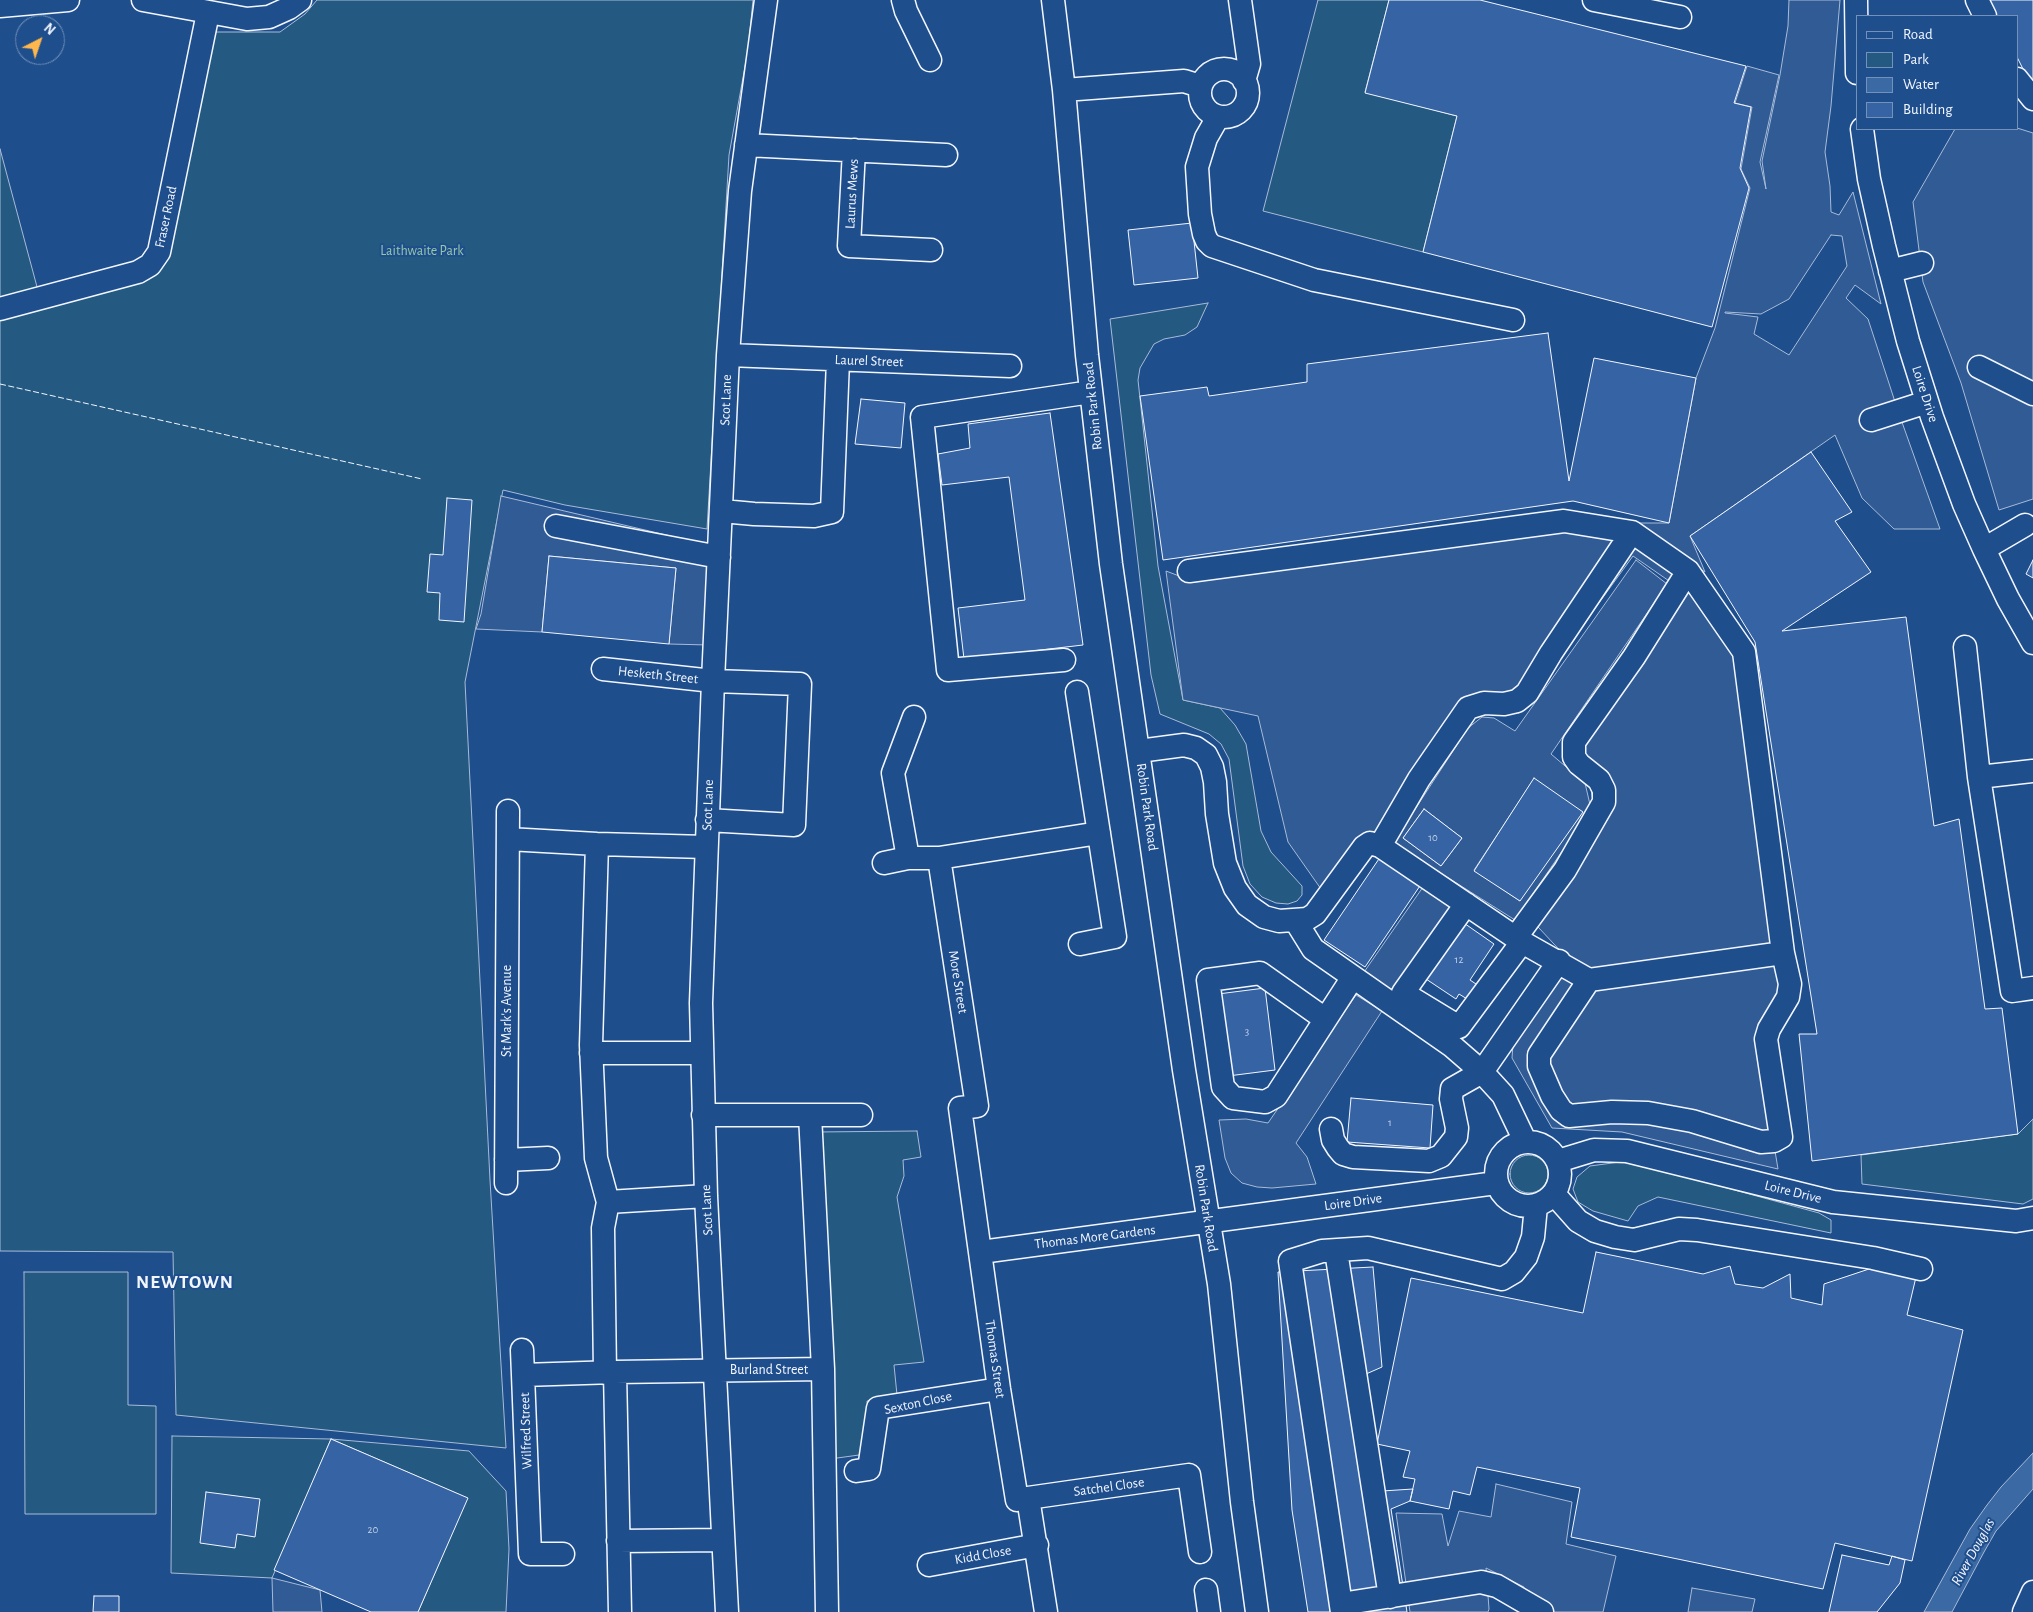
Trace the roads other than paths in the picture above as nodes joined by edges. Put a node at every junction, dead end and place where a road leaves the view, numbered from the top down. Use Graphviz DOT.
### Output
graph roads {
  1 [pos="68,0"];
  2 [pos="143,0"];
  3 [pos="300,0"];
  4 [pos="766,0"];
  5 [pos="903,0"];
  6 [pos="1053,0"];
  7 [pos="1240,0"];
  8 [pos="1594,0"];
  9 [pos="1852,0"];
  10 [pos="1977,0"];
  11 [pos="0,6"];
  12 [pos="208,13"];
  13 [pos="1984,15"];
  14 [pos="1680,17"];
  15 [pos="1856,58"];
  16 [pos="930,60"];
  17 [pos="2018,80"];
  18 [pos="1244,81"];
  19 [pos="1200,86"];
  20 [pos="1064,90"];
  21 [pos="2033,99"];
  22 [pos="1218,117"];
  23 [pos="1862,130"];
  24 [pos="746,145"];
  25 [pos="854,150"];
  26 [pos="946,155"];
  27 [pos="931,250"];
  28 [pos="1922,263"];
  29 [pos="1890,271"];
  30 [pos="0,309"];
  31 [pos="1513,320"];
  32 [pos="728,355"];
  33 [pos="838,360"];
  34 [pos="1010,366"];
  35 [pos="1979,367"];
  36 [pos="1091,392"];
  37 [pos="2033,394"];
  38 [pos="1926,402"];
  39 [pos="1870,420"];
  40 [pos="722,511"];
  41 [pos="2026,525"];
  42 [pos="556,526"];
  43 [pos="1632,532"];
  44 [pos="1984,549"];
  45 [pos="719,556"];
  46 [pos="1189,571"];
  47 [pos="1688,571"];
  48 [pos="2033,643"];
  49 [pos="1965,647"];
  50 [pos="1064,660"];
  51 [pos="603,669"];
  52 [pos="713,681"];
  53 [pos="1077,692"];
  54 [pos="914,717"];
  55 [pos="1139,751"];
  56 [pos="2033,771"];
  57 [pos="1979,778"];
  58 [pos="508,811"];
  59 [pos="707,820"];
  60 [pos="1099,834"];
  61 [pos="508,839"];
  62 [pos="597,844"];
  63 [pos="1380,846"];
  64 [pos="706,847"];
  65 [pos="908,858"];
  66 [pos="939,858"];
  67 [pos="884,863"];
  68 [pos="1466,904"];
  69 [pos="1295,920"];
  70 [pos="1519,939"];
  71 [pos="1080,944"];
  72 [pos="1783,953"];
  73 [pos="1559,961"];
  74 [pos="1353,977"];
  75 [pos="1589,980"];
  76 [pos="2033,988"];
  77 [pos="1325,1019"];
  78 [pos="591,1053"];
  79 [pos="702,1053"];
  80 [pos="1482,1072"];
  81 [pos="977,1106"];
  82 [pos="703,1115"];
  83 [pos="810,1115"];
  84 [pos="861,1115"];
  85 [pos="1330,1130"];
  86 [pos="1525,1141"];
  87 [pos="548,1158"];
  88 [pos="506,1160"];
  89 [pos="1558,1161"];
  90 [pos="506,1183"];
  91 [pos="1496,1183"];
  92 [pos="1554,1194"];
  93 [pos="706,1196"];
  94 [pos="608,1202"];
  95 [pos="1536,1206"];
  96 [pos="2033,1218"];
  97 [pos="1209,1221"];
  98 [pos="1336,1251"];
  99 [pos="981,1252"];
  100 [pos="1921,1269"];
  101 [pos="522,1350"];
  102 [pos="823,1369"];
  103 [pos="715,1370"];
  104 [pos="610,1372"];
  105 [pos="523,1375"];
  106 [pos="999,1389"];
  107 [pos="856,1471"];
  108 [pos="1028,1498"];
  109 [pos="723,1540"];
  110 [pos="618,1542"];
  111 [pos="1037,1545"];
  112 [pos="1200,1552"];
  113 [pos="563,1554"];
  114 [pos="928,1565"];
  115 [pos="1206,1590"];
  116 [pos="2033,1592"];
  117 [pos="1390,1597"];
  118 [pos="1506,1602"];
  119 [pos="1341,1608"];
  120 [pos="620,1612"];
  121 [pos="727,1612"];
  122 [pos="827,1612"];
  123 [pos="1046,1612"];
  124 [pos="1209,1612"];
  125 [pos="1257,1612"];
  126 [pos="1542,1612"];
  127 [pos="2024,1612"];
  1 -- 11 [label="street"];
  2 -- 12 [label="street"];
  3 -- 12 [label="street"];
  4 -- 24 [label="street, Scot Lane"];
  5 -- 16 [label="street"];
  6 -- 20 [label="street, Robin Park Road"];
  7 -- 18 [label="street"];
  8 -- 14 [label="street"];
  9 -- 15 [label="street"];
  10 -- 13 [label="street"];
  12 -- 30 [label="street, Fraser Road"];
  17 -- 21 [label="street"];
  18 -- 19 [label="street"];
  18 -- 22 [label="street"];
  19 -- 20 [label="street"];
  19 -- 22 [label="street"];
  20 -- 36 [label="street, Robin Park Road"];
  22 -- 31 [label="street"];
  23 -- 29 [label="street, Loire Drive"];
  24 -- 25 [label="street, Laurus Mews"];
  24 -- 32 [label="street, Scot Lane"];
  25 -- 26 [label="street, Laurus Mews"];
  25 -- 27 [label="street, Laurus Mews"];
  28 -- 29 [label="street"];
  29 -- 38 [label="street, Loire Drive"];
  32 -- 33 [label="street, Laurel Street"];
  32 -- 40 [label="street, Scot Lane"];
  33 -- 34 [label="street, Laurel Street"];
  33 -- 40 [label="street"];
  35 -- 37 [label="street"];
  36 -- 50 [label="street"];
  36 -- 55 [label="street, Robin Park Road"];
  38 -- 39 [label="street"];
  38 -- 44 [label="street, Loire Drive"];
  40 -- 45 [label="street, Scot Lane"];
  41 -- 44 [label="street"];
  42 -- 45 [label="street"];
  43 -- 46 [label="street"];
  43 -- 47 [label="street"];
  43 -- 63 [label="street"];
  44 -- 48 [label="street, Loire Drive"];
  45 -- 52 [label="street, Scot Lane"];
  47 -- 70 [label="street"];
  47 -- 72 [label="street"];
  49 -- 57 [label="street"];
  51 -- 52 [label="street, Hesketh Street"];
  52 -- 59 [label="street, Scot Lane"];
  52 -- 59 [label="street, Hesketh Street"];
  53 -- 60 [label="street"];
  54 -- 65 [label="street"];
  55 -- 69 [label="street"];
  55 -- 97 [label="street, Robin Park Road"];
  56 -- 57 [label="street"];
  57 -- 76 [label="street"];
  58 -- 61 [label="street, St Mark's Avenue"];
  59 -- 64 [label="street, Scot Lane"];
  60 -- 66 [label="street"];
  60 -- 71 [label="street"];
  61 -- 62 [label="street"];
  61 -- 88 [label="street, St Mark's Avenue"];
  62 -- 64 [label="street"];
  62 -- 78 [label="street"];
  63 -- 68 [label="street"];
  63 -- 69 [label="street"];
  64 -- 79 [label="street, Scot Lane"];
  65 -- 66 [label="street"];
  65 -- 67 [label="street"];
  66 -- 81 [label="street, More Street"];
  68 -- 70 [label="street"];
  68 -- 70 [label="street"];
  69 -- 74 [label="street"];
  70 -- 73 [label="street"];
  72 -- 75 [label="street"];
  72 -- 75 [label="street"];
  73 -- 75 [label="street"];
  73 -- 80 [label="street"];
  74 -- 77 [label="street"];
  74 -- 80 [label="street"];
  77 -- 77 [label="street"];
  78 -- 79 [label="street"];
  78 -- 94 [label="street"];
  79 -- 82 [label="street, Scot Lane"];
  80 -- 85 [label="street"];
  80 -- 86 [label="street"];
  81 -- 99 [label="street, Thomas Street"];
  82 -- 83 [label="street"];
  82 -- 93 [label="street, Scot Lane"];
  83 -- 84 [label="street"];
  83 -- 102 [label="street"];
  86 -- 89 [label="street"];
  86 -- 91 [label="street"];
  87 -- 88 [label="street"];
  88 -- 90 [label="street, St Mark's Avenue"];
  89 -- 92 [label="street"];
  89 -- 96 [label="street, Loire Drive"];
  91 -- 95 [label="street"];
  91 -- 97 [label="street, Loire Drive"];
  92 -- 95 [label="street"];
  92 -- 100 [label="street"];
  93 -- 94 [label="street"];
  93 -- 103 [label="street, Scot Lane"];
  94 -- 104 [label="street"];
  95 -- 98 [label="street"];
  97 -- 99 [label="street, Thomas More Gardens"];
  97 -- 125 [label="street, Robin Park Road"];
  98 -- 117 [label="street"];
  98 -- 119 [label="street"];
  99 -- 106 [label="street, Thomas Street"];
  101 -- 105 [label="street"];
  102 -- 103 [label="street, Burland Street"];
  102 -- 122 [label="street"];
  103 -- 104 [label="street, Wilfred Street"];
  103 -- 109 [label="street, Scot Lane"];
  104 -- 105 [label="street, Wilfred Street"];
  104 -- 110 [label="street"];
  105 -- 113 [label="street, Wilfred Street"];
  106 -- 107 [label="street, Sexton Close"];
  106 -- 108 [label="street, Thomas Street"];
  108 -- 111 [label="street"];
  108 -- 112 [label="street, Satchel Close"];
  109 -- 110 [label="street"];
  109 -- 121 [label="street, Scot Lane"];
  110 -- 120 [label="street"];
  111 -- 114 [label="street, Kidd Close"];
  111 -- 123 [label="street"];
  115 -- 124 [label="street"];
  116 -- 127 [label="street"];
  117 -- 118 [label="street"];
  117 -- 119 [label="street"];
  118 -- 126 [label="street"];
}
